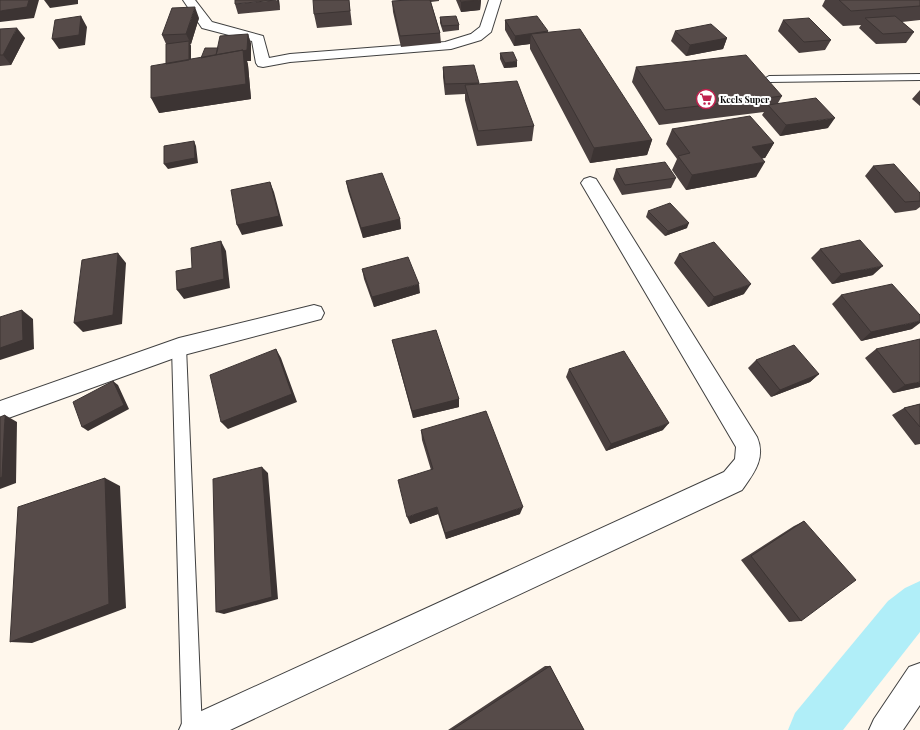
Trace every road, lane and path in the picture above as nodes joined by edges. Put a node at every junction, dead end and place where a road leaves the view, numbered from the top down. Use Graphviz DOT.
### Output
graph roads {
  1 [pos="189,0"];
  2 [pos="495,0"];
  3 [pos="920,77"];
  4 [pos="769,79"];
  5 [pos="590,183"];
  6 [pos="314,313"];
  7 [pos="179,347"];
  8 [pos="0,411"];
  9 [pos="920,678"];
  10 [pos="193,730"];
  11 [pos="885,730"];
  1 -- 2 [label="street"];
  3 -- 4 [label="lane"];
  5 -- 10 [label="street"];
  6 -- 7 [label="street"];
  7 -- 8 [label="street"];
  7 -- 10 [label="lane"];
  9 -- 11 [label="street"];
}
